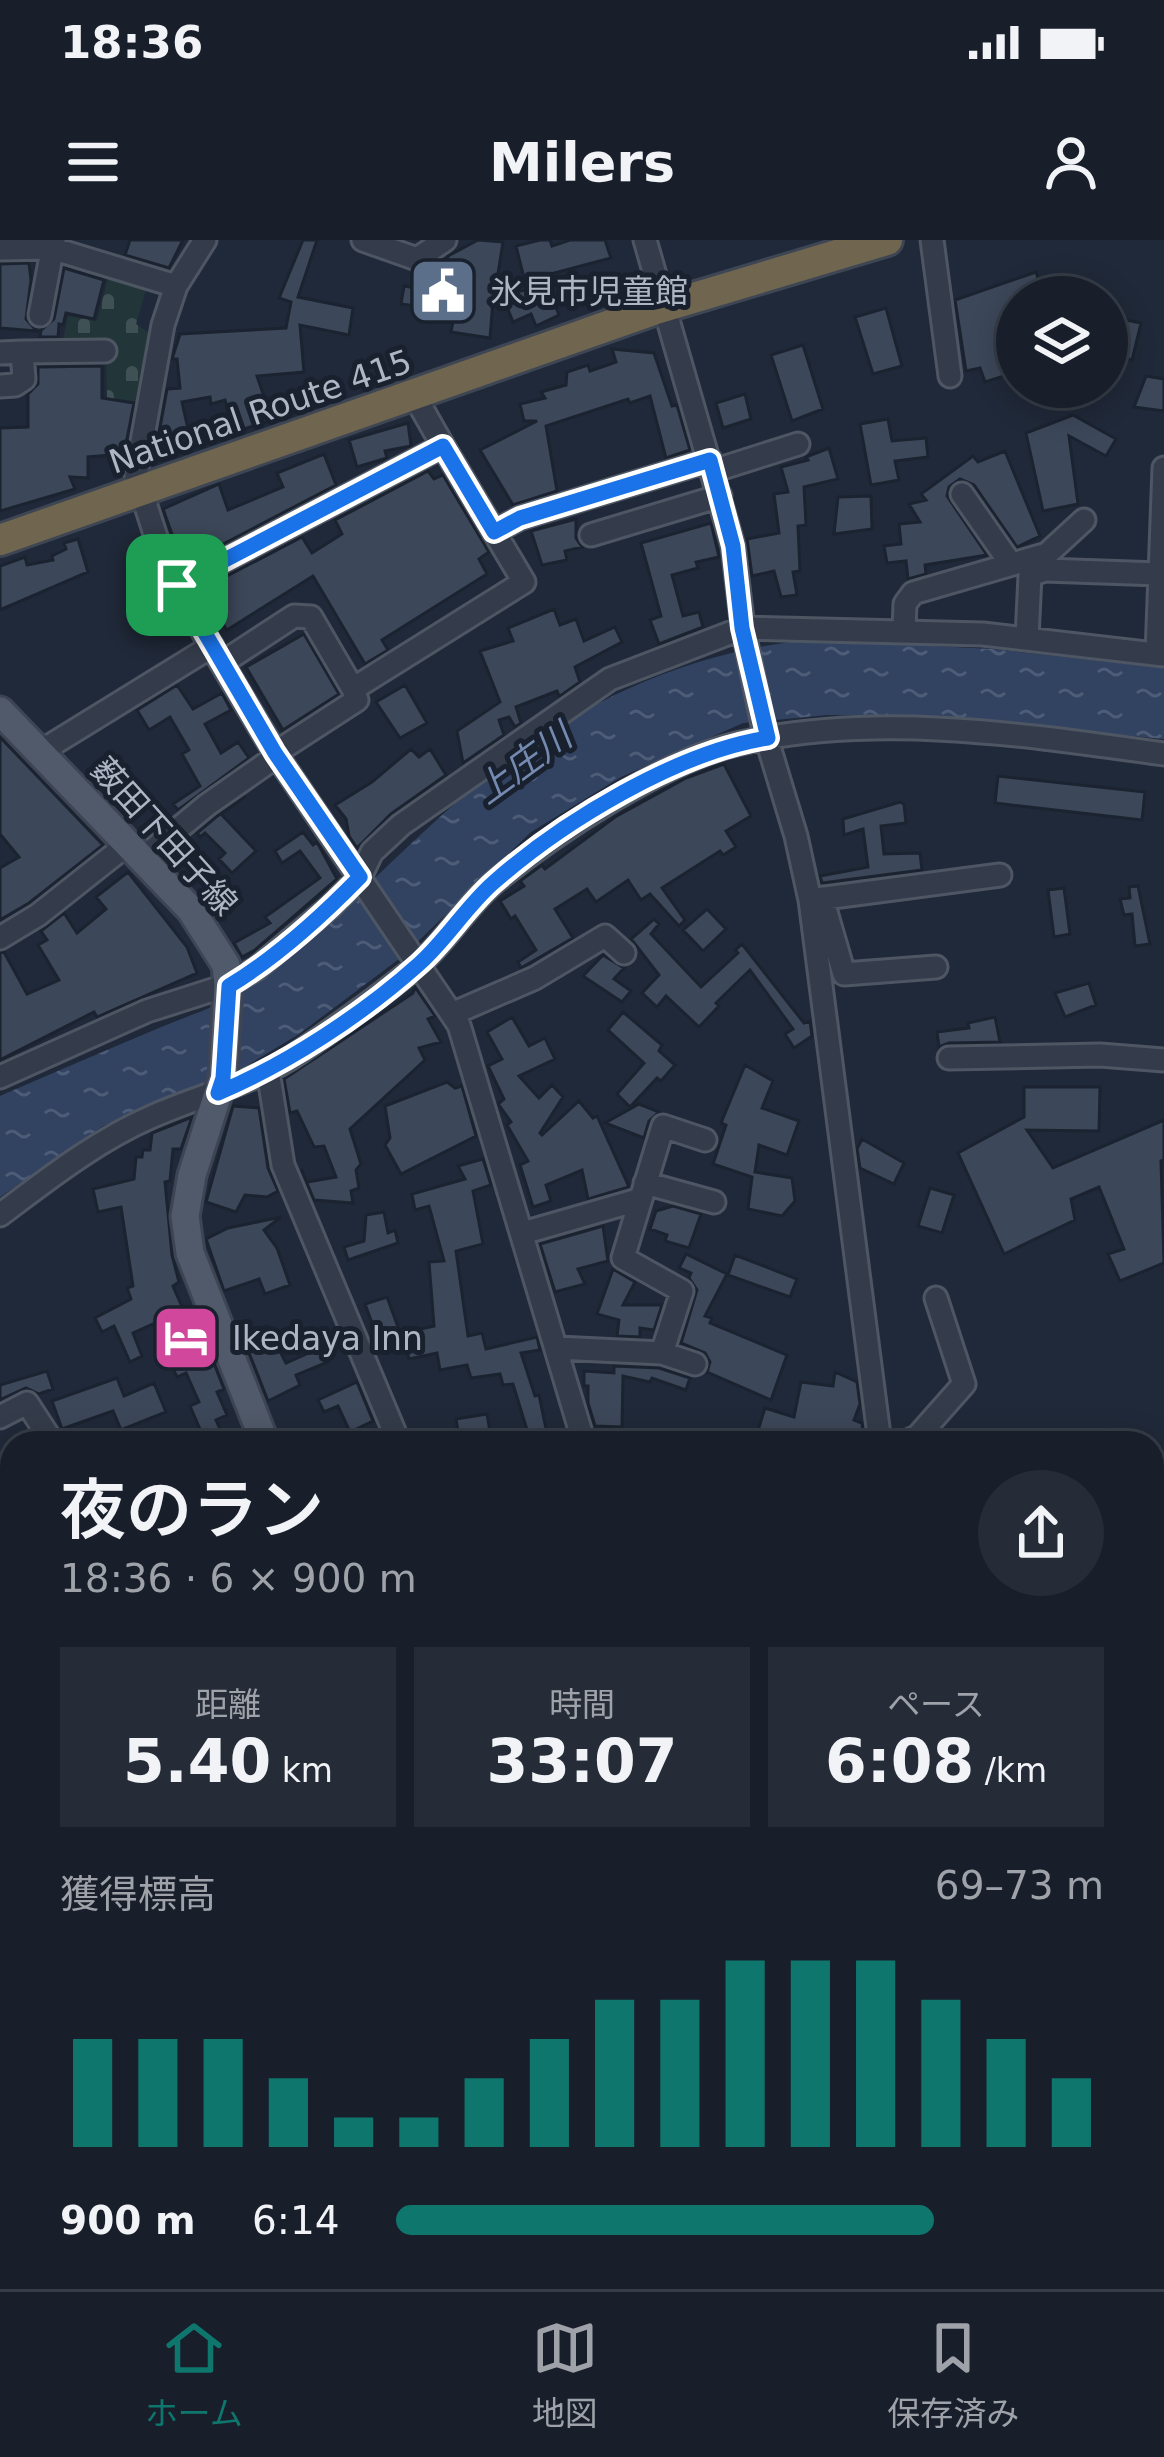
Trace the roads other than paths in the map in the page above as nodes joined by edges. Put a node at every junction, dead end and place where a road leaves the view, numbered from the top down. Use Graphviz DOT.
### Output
graph roads {
  1 [pos="205,240"];
  2 [pos="363,240"];
  3 [pos="445,240"];
  4 [pos="646,240"];
  5 [pos="887,240"];
  6 [pos="932,240"];
  7 [pos="52,244"];
  8 [pos="855,244"];
  9 [pos="0,249"];
  10 [pos="176,286"];
  11 [pos="664,308"];
  12 [pos="40,314"];
  13 [pos="105,351"];
  14 [pos="11,352"];
  15 [pos="950,376"];
  16 [pos="0,386"];
  17 [pos="414,395"];
  18 [pos="798,444"];
  19 [pos="443,446"];
  20 [pos="712,465"];
  21 [pos="1164,468"];
  22 [pos="140,492"];
  23 [pos="962,494"];
  24 [pos="720,496"];
  25 [pos="1162,506"];
  26 [pos="1084,520"];
  27 [pos="494,532"];
  28 [pos="591,535"];
  29 [pos="0,540"];
  30 [pos="1011,564"];
  31 [pos="1159,574"];
  32 [pos="177,585"];
  33 [pos="904,629"];
  34 [pos="743,631"];
  35 [pos="1028,638"];
  36 [pos="217,655"];
  37 [pos="1161,655"];
  38 [pos="353,689"];
  39 [pos="0,711"];
  40 [pos="766,734"];
  41 [pos="40,752"];
  42 [pos="276,754"];
  43 [pos="1164,754"];
  44 [pos="136,850"];
  45 [pos="1000,875"];
  46 [pos="364,883"];
  47 [pos="816,899"];
  48 [pos="0,938"];
  49 [pos="625,952"];
  50 [pos="415,957"];
  51 [pos="936,967"];
  52 [pos="229,986"];
  53 [pos="452,1014"];
  54 [pos="949,1058"];
  55 [pos="1164,1060"];
  56 [pos="268,1071"];
  57 [pos="0,1077"];
  58 [pos="220,1086"];
  59 [pos="705,1140"];
  60 [pos="643,1191"];
  61 [pos="714,1202"];
  62 [pos="0,1215"];
  63 [pos="523,1233"];
  64 [pos="937,1298"];
  65 [pos="557,1348"];
  66 [pos="662,1353"];
  67 [pos="695,1364"];
  68 [pos="0,1417"];
  69 [pos="45,1431"];
  70 [pos="260,1431"];
  71 [pos="395,1431"];
  72 [pos="581,1431"];
  73 [pos="879,1431"];
  74 [pos="922,1431"];
  1 -- 10 [label="street"];
  2 -- 3 [label="street"];
  4 -- 11 [label="street"];
  5 -- 8 [label="highway, National Route 415"];
  6 -- 15 [label="street"];
  7 -- 9 [label="street"];
  7 -- 10 [label="street"];
  7 -- 12 [label="street"];
  8 -- 11 [label="highway, National Route 415"];
  10 -- 22 [label="street"];
  11 -- 17 [label="highway, National Route 415"];
  11 -- 20 [label="street"];
  13 -- 14 [label="street"];
  14 -- 16 [label="street"];
  17 -- 19 [label="street"];
  17 -- 22 [label="highway, National Route 415"];
  18 -- 20 [label="street"];
  19 -- 27 [label="street"];
  19 -- 32 [label="street"];
  20 -- 24 [label="street"];
  20 -- 27 [label="street"];
  21 -- 25 [label="street"];
  22 -- 29 [label="highway, National Route 415"];
  22 -- 32 [label="street"];
  23 -- 30 [label="street"];
  24 -- 28 [label="street"];
  24 -- 34 [label="street"];
  25 -- 31 [label="street"];
  26 -- 30 [label="street"];
  27 -- 38 [label="street"];
  30 -- 33 [label="street"];
  31 -- 35 [label="street"];
  31 -- 37 [label="street"];
  32 -- 36 [label="street"];
  33 -- 34 [label="street"];
  33 -- 35 [label="street"];
  34 -- 40 [label="street"];
  34 -- 46 [label="street"];
  35 -- 37 [label="street"];
  36 -- 38 [label="street"];
  36 -- 41 [label="street"];
  36 -- 42 [label="street"];
  38 -- 42 [label="street"];
  39 -- 41 [label="main road, 薮田下田子線"];
  40 -- 43 [label="street"];
  40 -- 47 [label="street"];
  40 -- 50 [label="street"];
  41 -- 44 [label="main road, 薮田下田子線"];
  42 -- 44 [label="street"];
  42 -- 46 [label="street"];
  44 -- 48 [label="street"];
  44 -- 52 [label="main road, 薮田下田子線"];
  45 -- 47 [label="street"];
  46 -- 50 [label="street"];
  46 -- 52 [label="street"];
  47 -- 51 [label="street"];
  47 -- 73 [label="street"];
  49 -- 53 [label="street"];
  50 -- 53 [label="street"];
  50 -- 56 [label="street"];
  52 -- 57 [label="street"];
  52 -- 58 [label="main road, 薮田下田子線"];
  53 -- 63 [label="street"];
  54 -- 55 [label="street"];
  56 -- 58 [label="street"];
  56 -- 71 [label="street"];
  58 -- 62 [label="street"];
  58 -- 70 [label="main road, 薮田下田子線"];
  59 -- 60 [label="street"];
  60 -- 61 [label="street"];
  60 -- 63 [label="street"];
  60 -- 66 [label="street"];
  63 -- 65 [label="street"];
  64 -- 74 [label="street"];
  65 -- 66 [label="street"];
  65 -- 72 [label="street"];
  66 -- 67 [label="street"];
  68 -- 69 [label="street"];
}
